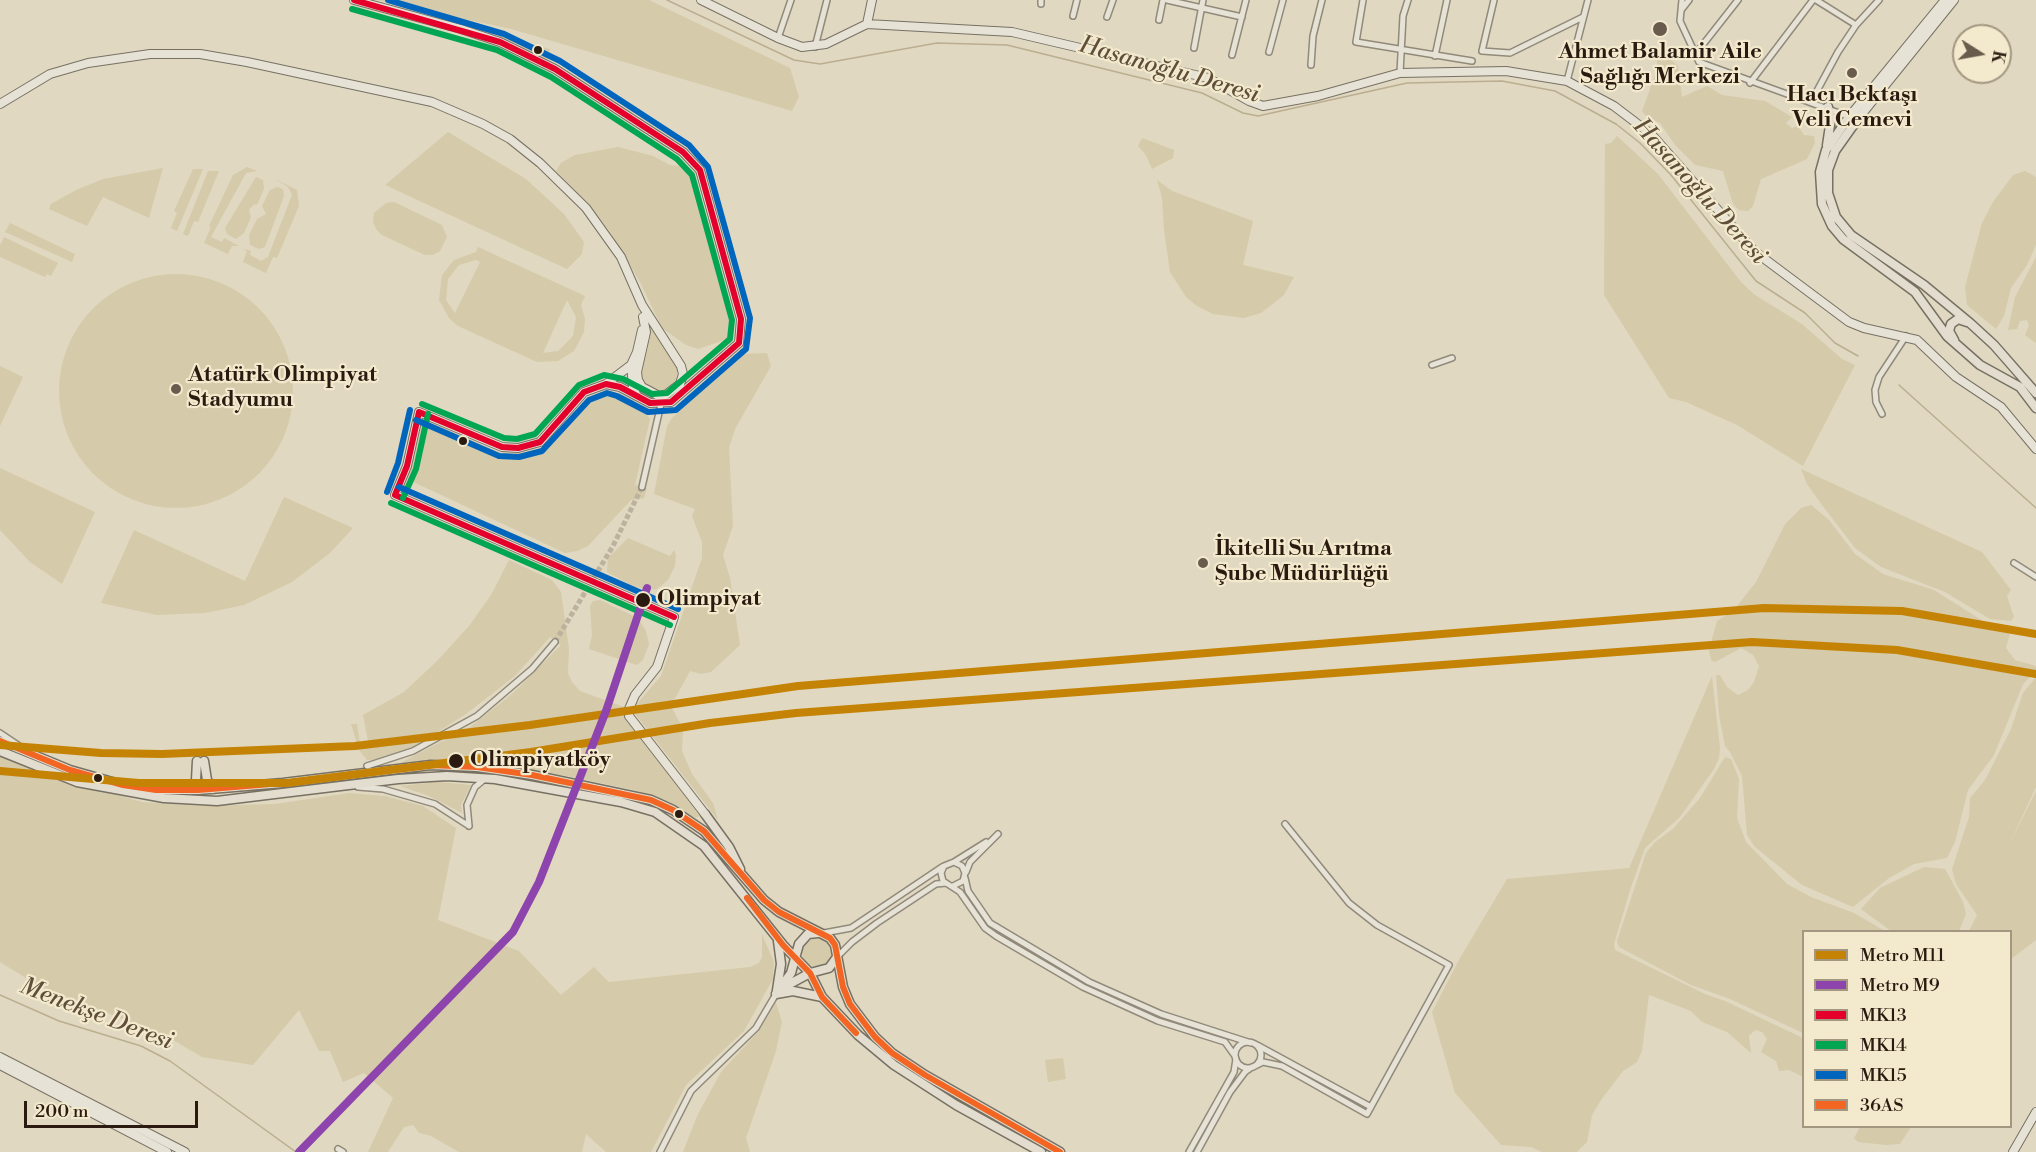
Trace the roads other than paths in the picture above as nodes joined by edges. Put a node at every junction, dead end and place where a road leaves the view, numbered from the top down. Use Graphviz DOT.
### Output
graph roads {
  1 [pos="354,0"];
  2 [pos="701,0"];
  3 [pos="791,0"];
  4 [pos="827,0"];
  5 [pos="872,0"];
  6 [pos="1077,0"];
  7 [pos="1113,0"];
  8 [pos="1165,0"];
  9 [pos="1203,0"];
  10 [pos="1246,0"];
  11 [pos="1283,0"];
  12 [pos="1322,0"];
  13 [pos="1363,0"];
  14 [pos="1408,0"];
  15 [pos="1447,0"];
  16 [pos="1494,0"];
  17 [pos="1588,0"];
  18 [pos="1682,0"];
  19 [pos="1689,0"];
  20 [pos="1738,0"];
  21 [pos="1815,0"];
  22 [pos="1878,0"];
  23 [pos="1949,1"];
  24 [pos="1202,8"];
  25 [pos="1681,10"];
  26 [pos="1073,16"];
  27 [pos="1107,17"];
  28 [pos="1242,17"];
  29 [pos="1583,17"];
  30 [pos="1159,20"];
  31 [pos="867,24"];
  32 [pos="1856,25"];
  33 [pos="778,38"];
  34 [pos="815,46"];
  35 [pos="1194,48"];
  36 [pos="1400,48"];
  37 [pos="1269,52"];
  38 [pos="1232,55"];
  39 [pos="1435,56"];
  40 [pos="1694,56"];
  41 [pos="1472,61"];
  42 [pos="1311,65"];
  43 [pos="1400,73"];
  44 [pos="1567,81"];
  45 [pos="1750,82"];
  46 [pos="1811,102"];
  47 [pos="0,104"];
  48 [pos="1828,107"];
  49 [pos="1853,119"];
  50 [pos="1826,150"];
  51 [pos="642,305"];
  52 [pos="643,317"];
  53 [pos="1970,323"];
  54 [pos="1906,336"];
  55 [pos="1966,353"];
  56 [pos="1452,358"];
  57 [pos="631,365"];
  58 [pos="1432,365"];
  59 [pos="683,374"];
  60 [pos="694,382"];
  61 [pos="606,384"];
  62 [pos="2036,393"];
  63 [pos="636,394"];
  64 [pos="661,404"];
  65 [pos="2036,408"];
  66 [pos="1882,414"];
  67 [pos="2036,450"];
  68 [pos="642,488"];
  69 [pos="2014,563"];
  70 [pos="2036,577"];
  71 [pos="555,642"];
  72 [pos="0,733"];
  73 [pos="0,741"];
  74 [pos="0,751"];
  75 [pos="27,751"];
  76 [pos="367,766"];
  77 [pos="486,778"];
  78 [pos="345,786"];
  79 [pos="213,789"];
  80 [pos="190,790"];
  81 [pos="705,814"];
  82 [pos="1285,824"];
  83 [pos="696,826"];
  84 [pos="715,846"];
  85 [pos="718,862"];
  86 [pos="954,862"];
  87 [pos="944,866"];
  88 [pos="965,875"];
  89 [pos="746,880"];
  90 [pos="946,883"];
  91 [pos="953,886"];
  92 [pos="820,933"];
  93 [pos="777,938"];
  94 [pos="837,957"];
  95 [pos="796,958"];
  96 [pos="810,973"];
  97 [pos="776,994"];
  98 [pos="822,997"];
  99 [pos="1254,1044"];
  100 [pos="0,1057"];
  101 [pos="1236,1058"];
  102 [pos="0,1065"];
  103 [pos="1254,1067"];
  104 [pos="1371,1107"];
  105 [pos="2036,1112"];
  106 [pos="167,1152"];
  107 [pos="185,1152"];
  108 [pos="660,1152"];
  109 [pos="1041,1152"];
  110 [pos="1060,1152"];
  111 [pos="1189,1152"];
  112 [pos="1197,1152"];
  113 [pos="2013,1152"];
  1 -- 60 [label="street"];
  2 -- 33 [label="street"];
  3 -- 33 [label="street"];
  4 -- 34 [label="street"];
  5 -- 31 [label="street"];
  6 -- 26 [label="street"];
  7 -- 27 [label="street"];
  8 -- 24 [label="street"];
  8 -- 30 [label="street"];
  9 -- 24 [label="street"];
  10 -- 28 [label="street"];
  11 -- 37 [label="street"];
  12 -- 42 [label="street"];
  13 -- 36 [label="street"];
  14 -- 36 [label="street"];
  15 -- 39 [label="street"];
  16 -- 29 [label="street"];
  17 -- 29 [label="street"];
  18 -- 25 [label="street"];
  19 -- 25 [label="street"];
  20 -- 40 [label="street"];
  21 -- 32 [label="street"];
  21 -- 45 [label="street"];
  22 -- 32 [label="street"];
  23 -- 49 [label="street"];
  24 -- 28 [label="street"];
  24 -- 35 [label="street"];
  25 -- 40 [label="street"];
  28 -- 38 [label="street"];
  29 -- 44 [label="street"];
  31 -- 34 [label="street"];
  31 -- 43 [label="street"];
  32 -- 46 [label="street"];
  33 -- 34 [label="street"];
  36 -- 39 [label="street"];
  36 -- 43 [label="street"];
  39 -- 41 [label="street"];
  40 -- 45 [label="street"];
  43 -- 44 [label="street"];
  44 -- 54 [label="street"];
  45 -- 46 [label="street"];
  46 -- 48 [label="street"];
  47 -- 51 [label="street"];
  48 -- 49 [label="street"];
  48 -- 50 [label="main road"];
  49 -- 50 [label="main road"];
  49 -- 53 [label="main road"];
  50 -- 55 [label="main road"];
  51 -- 52 [label="street"];
  51 -- 59 [label="street"];
  52 -- 57 [label="street"];
  52 -- 59 [label="street"];
  53 -- 55 [label="main road"];
  53 -- 62 [label="main road"];
  54 -- 66 [label="street"];
  54 -- 67 [label="street"];
  55 -- 65 [label="main road"];
  56 -- 58 [label="street"];
  57 -- 61 [label="street"];
  57 -- 63 [label="street"];
  59 -- 60 [label="street"];
  60 -- 64 [label="street"];
  61 -- 63 [label="street"];
  61 -- 81 [label="street"];
  63 -- 64 [label="street"];
  64 -- 68 [label="street"];
  69 -- 70 [label="street"];
  71 -- 76 [label="street"];
  72 -- 75 [label="street"];
  73 -- 75 [label="main road"];
  74 -- 78 [label="main road"];
  75 -- 80 [label="main road"];
  77 -- 78 [label="main road"];
  77 -- 78 [label="street"];
  77 -- 85 [label="main road"];
  79 -- 80 [label="main road"];
  79 -- 80 [label="main road"];
  79 -- 83 [label="main road"];
  81 -- 83 [label="main road"];
  81 -- 84 [label="main road"];
  81 -- 89 [label="main road"];
  82 -- 104 [label="street"];
  83 -- 84 [label="main road"];
  84 -- 85 [label="main road"];
  84 -- 89 [label="main road"];
  85 -- 93 [label="main road"];
  86 -- 87 [label="street"];
  86 -- 88 [label="street"];
  86 -- 88 [label="street"];
  87 -- 90 [label="street"];
  87 -- 92 [label="street"];
  88 -- 91 [label="street"];
  88 -- 99 [label="street"];
  89 -- 92 [label="main road"];
  90 -- 91 [label="street"];
  90 -- 94 [label="street"];
  91 -- 101 [label="street"];
  92 -- 94 [label="main road"];
  92 -- 95 [label="main road"];
  93 -- 95 [label="main road"];
  93 -- 97 [label="main road"];
  94 -- 96 [label="main road"];
  94 -- 110 [label="main road"];
  95 -- 96 [label="main road"];
  95 -- 97 [label="main road"];
  96 -- 97 [label="main road"];
  96 -- 98 [label="main road"];
  97 -- 98 [label="main road"];
  97 -- 108 [label="street"];
  98 -- 109 [label="main road"];
  99 -- 101 [label="street"];
  99 -- 103 [label="street"];
  99 -- 104 [label="street"];
  100 -- 107 [label="street"];
  101 -- 103 [label="street"];
  101 -- 111 [label="street"];
  102 -- 106 [label="street"];
  103 -- 104 [label="street"];
  103 -- 112 [label="street"];
  105 -- 113 [label="street"];
}
